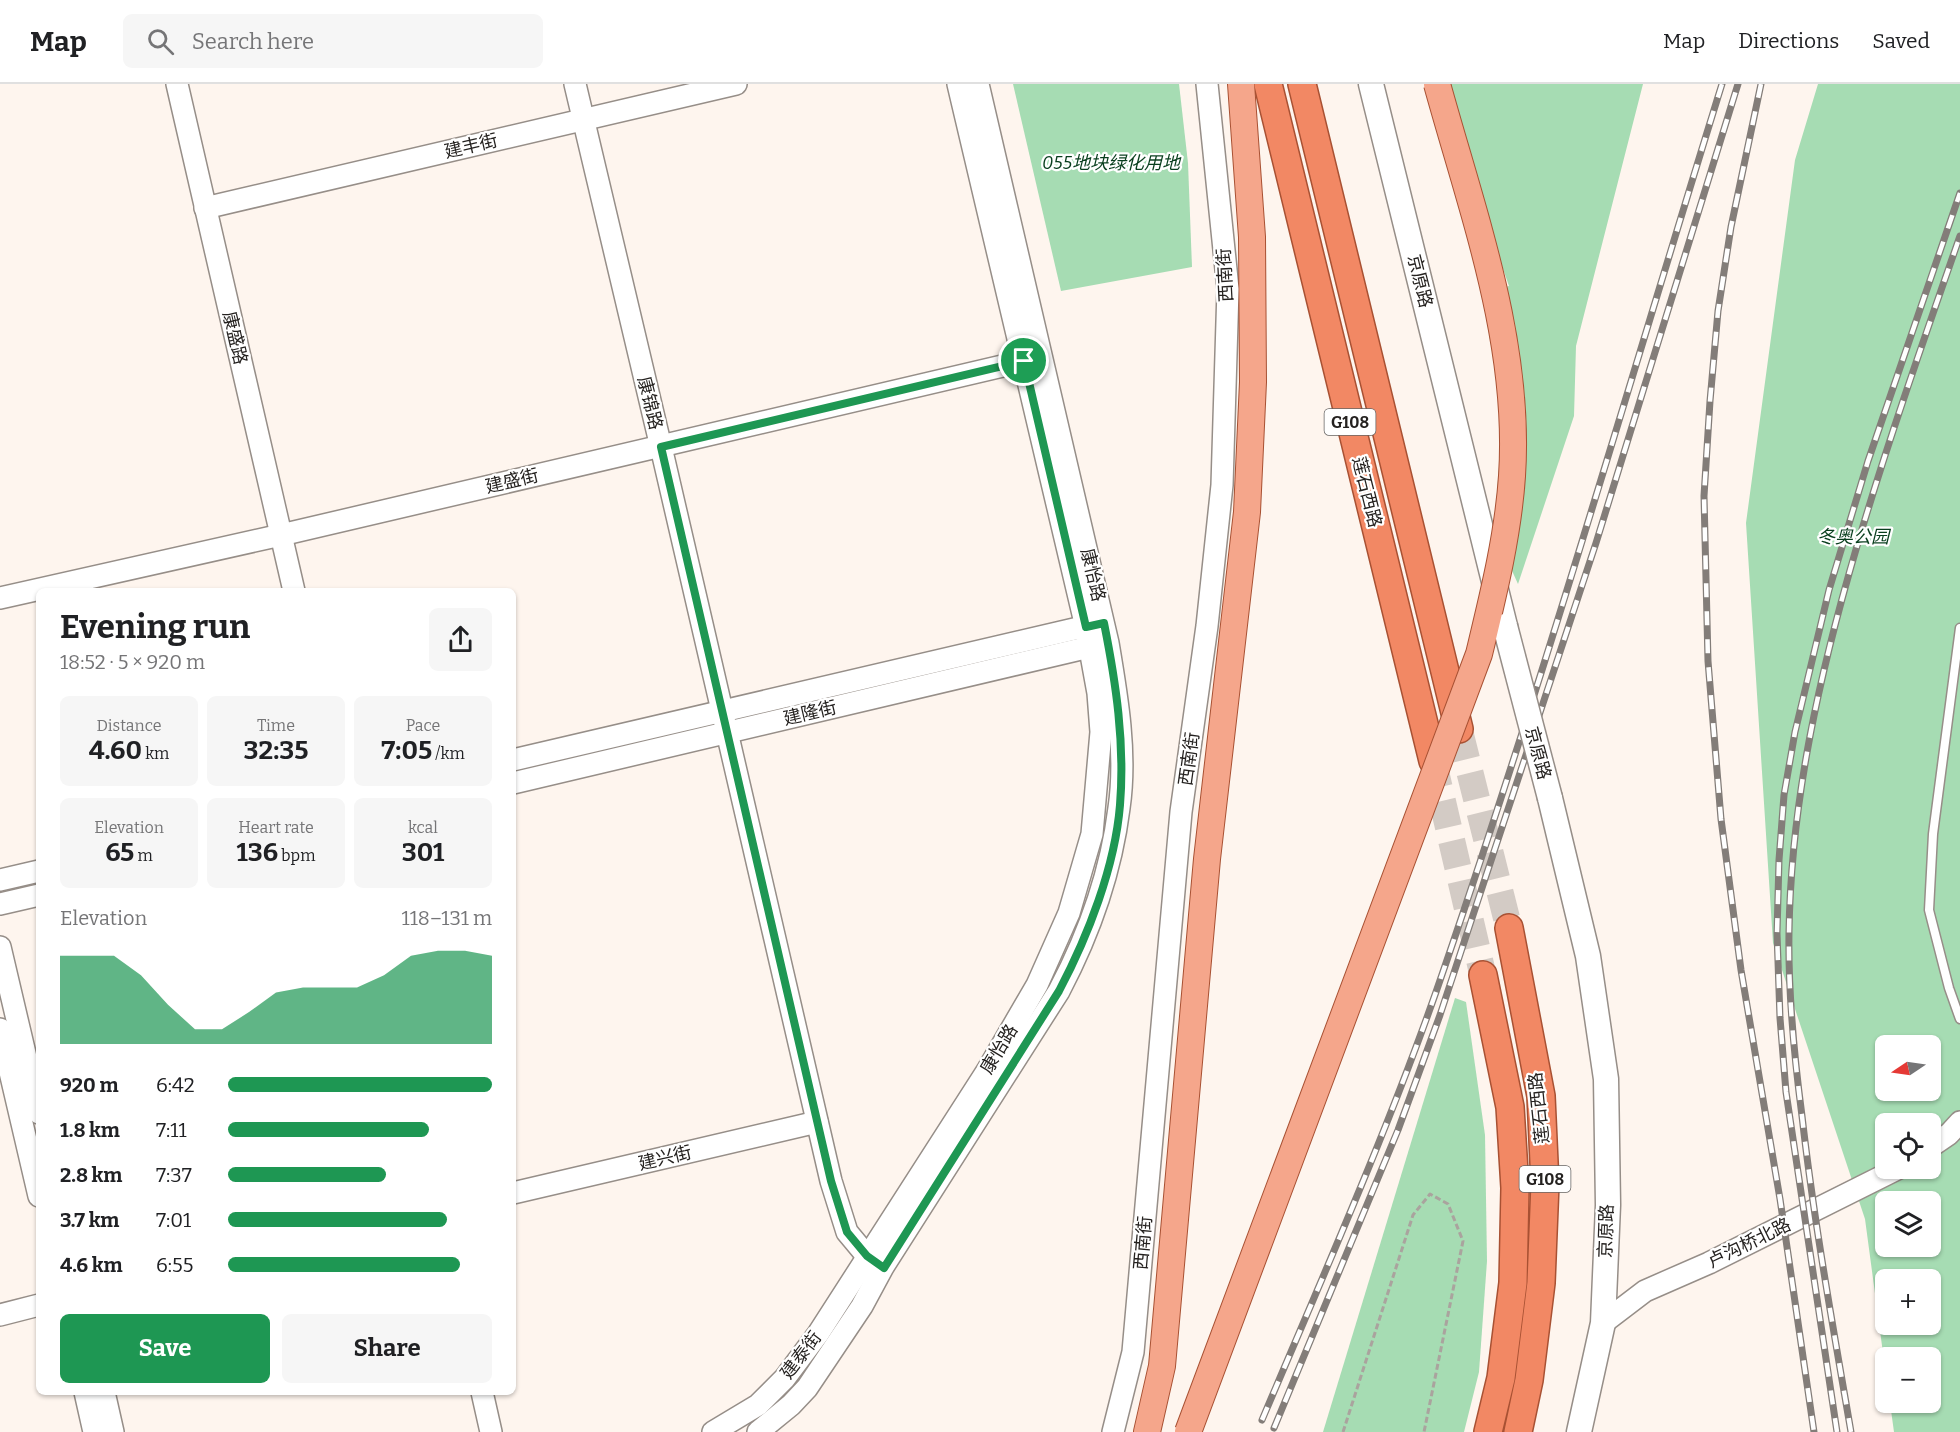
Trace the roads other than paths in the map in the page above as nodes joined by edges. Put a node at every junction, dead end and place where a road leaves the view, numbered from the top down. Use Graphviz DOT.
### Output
graph roads {
  1 [pos="177,84"];
  2 [pos="574,84"];
  3 [pos="736,84"];
  4 [pos="958,84"];
  5 [pos="978,84"];
  6 [pos="1207,84"];
  7 [pos="1241,84"];
  8 [pos="1268,84"];
  9 [pos="1302,84"];
  10 [pos="1371,84"];
  11 [pos="1437,84"];
  12 [pos="583,120"];
  13 [pos="206,208"];
  14 [pos="1024,361"];
  15 [pos="661,447"];
  16 [pos="281,535"];
  17 [pos="45,588"];
  18 [pos="293,588"];
  19 [pos="36,590"];
  20 [pos="0,598"];
  21 [pos="1960,628"];
  22 [pos="1097,635"];
  23 [pos="722,711"];
  24 [pos="727,732"];
  25 [pos="1460,733"];
  26 [pos="516,759"];
  27 [pos="1432,761"];
  28 [pos="516,782"];
  29 [pos="36,872"];
  30 [pos="0,880"];
  31 [pos="36,896"];
  32 [pos="0,904"];
  33 [pos="1509,928"];
  34 [pos="0,947"];
  35 [pos="1482,975"];
  36 [pos="1960,1019"];
  37 [pos="0,1029"];
  38 [pos="36,1100"];
  39 [pos="817,1122"];
  40 [pos="1960,1122"];
  41 [pos="1941,1139"];
  42 [pos="1877,1179"];
  43 [pos="36,1183"];
  44 [pos="516,1192"];
  45 [pos="875,1262"];
  46 [pos="36,1306"];
  47 [pos="0,1315"];
  48 [pos="1603,1323"];
  49 [pos="86,1395"];
  50 [pos="105,1395"];
  51 [pos="483,1395"];
  52 [pos="94,1432"];
  53 [pos="113,1432"];
  54 [pos="491,1432"];
  55 [pos="713,1432"];
  56 [pos="758,1432"];
  57 [pos="1113,1432"];
  58 [pos="1147,1432"];
  59 [pos="1188,1432"];
  60 [pos="1488,1432"];
  61 [pos="1518,1432"];
  62 [pos="1579,1432"];
  1 -- 13 [label="street, 康盛路"];
  2 -- 12 [label="street, 康锦路"];
  3 -- 12 [label="street, 建丰街"];
  4 -- 14 [label="street, 康怡路"];
  5 -- 22 [label="street, 康怡路"];
  6 -- 57 [label="street, 西南街"];
  7 -- 58 [label="main road"];
  8 -- 27 [label="highway, 莲石西路 / G108"];
  9 -- 25 [label="highway, 莲石西路 / G108"];
  10 -- 48 [label="main road, 京原路, bridge"];
  11 -- 59 [label="main road, bridge"];
  12 -- 13 [label="street, 建丰街"];
  12 -- 15 [label="street, 康锦路"];
  13 -- 16 [label="street, 康盛路"];
  14 -- 15 [label="street, 建盛街"];
  14 -- 22 [label="street, 康怡路"];
  15 -- 16 [label="street, 建盛街"];
  15 -- 23 [label="street, 康锦路"];
  16 -- 17 [label="street, 建盛街"];
  16 -- 18 [label="street, 康盛路"];
  19 -- 20 [label="street, 建盛街"];
  21 -- 36 [label="lane"];
  22 -- 23 [label="street, 建隆街"];
  22 -- 24 [label="street, 建隆街"];
  22 -- 45 [label="street, 康怡路"];
  23 -- 24 [label="street, 康锦路"];
  23 -- 26 [label="street, 建隆街"];
  24 -- 28 [label="street, 建隆街"];
  24 -- 39 [label="street, 康锦路"];
  29 -- 30 [label="street"];
  31 -- 32 [label="street"];
  33 -- 61 [label="highway, 莲石西路 / G108"];
  34 -- 38 [label="street"];
  35 -- 60 [label="highway, 莲石西路 / G108"];
  37 -- 43 [label="street"];
  39 -- 44 [label="street, 建兴街"];
  39 -- 45 [label="street, 康锦路"];
  40 -- 41 [label="street"];
  42 -- 48 [label="street, 卢沟桥北路"];
  45 -- 55 [label="street, 建泰街"];
  45 -- 56 [label="street, 建泰街"];
  46 -- 47 [label="street"];
  48 -- 62 [label="main road, 京原路"];
  49 -- 52 [label="street"];
  50 -- 53 [label="street"];
  51 -- 54 [label="street"];
}
